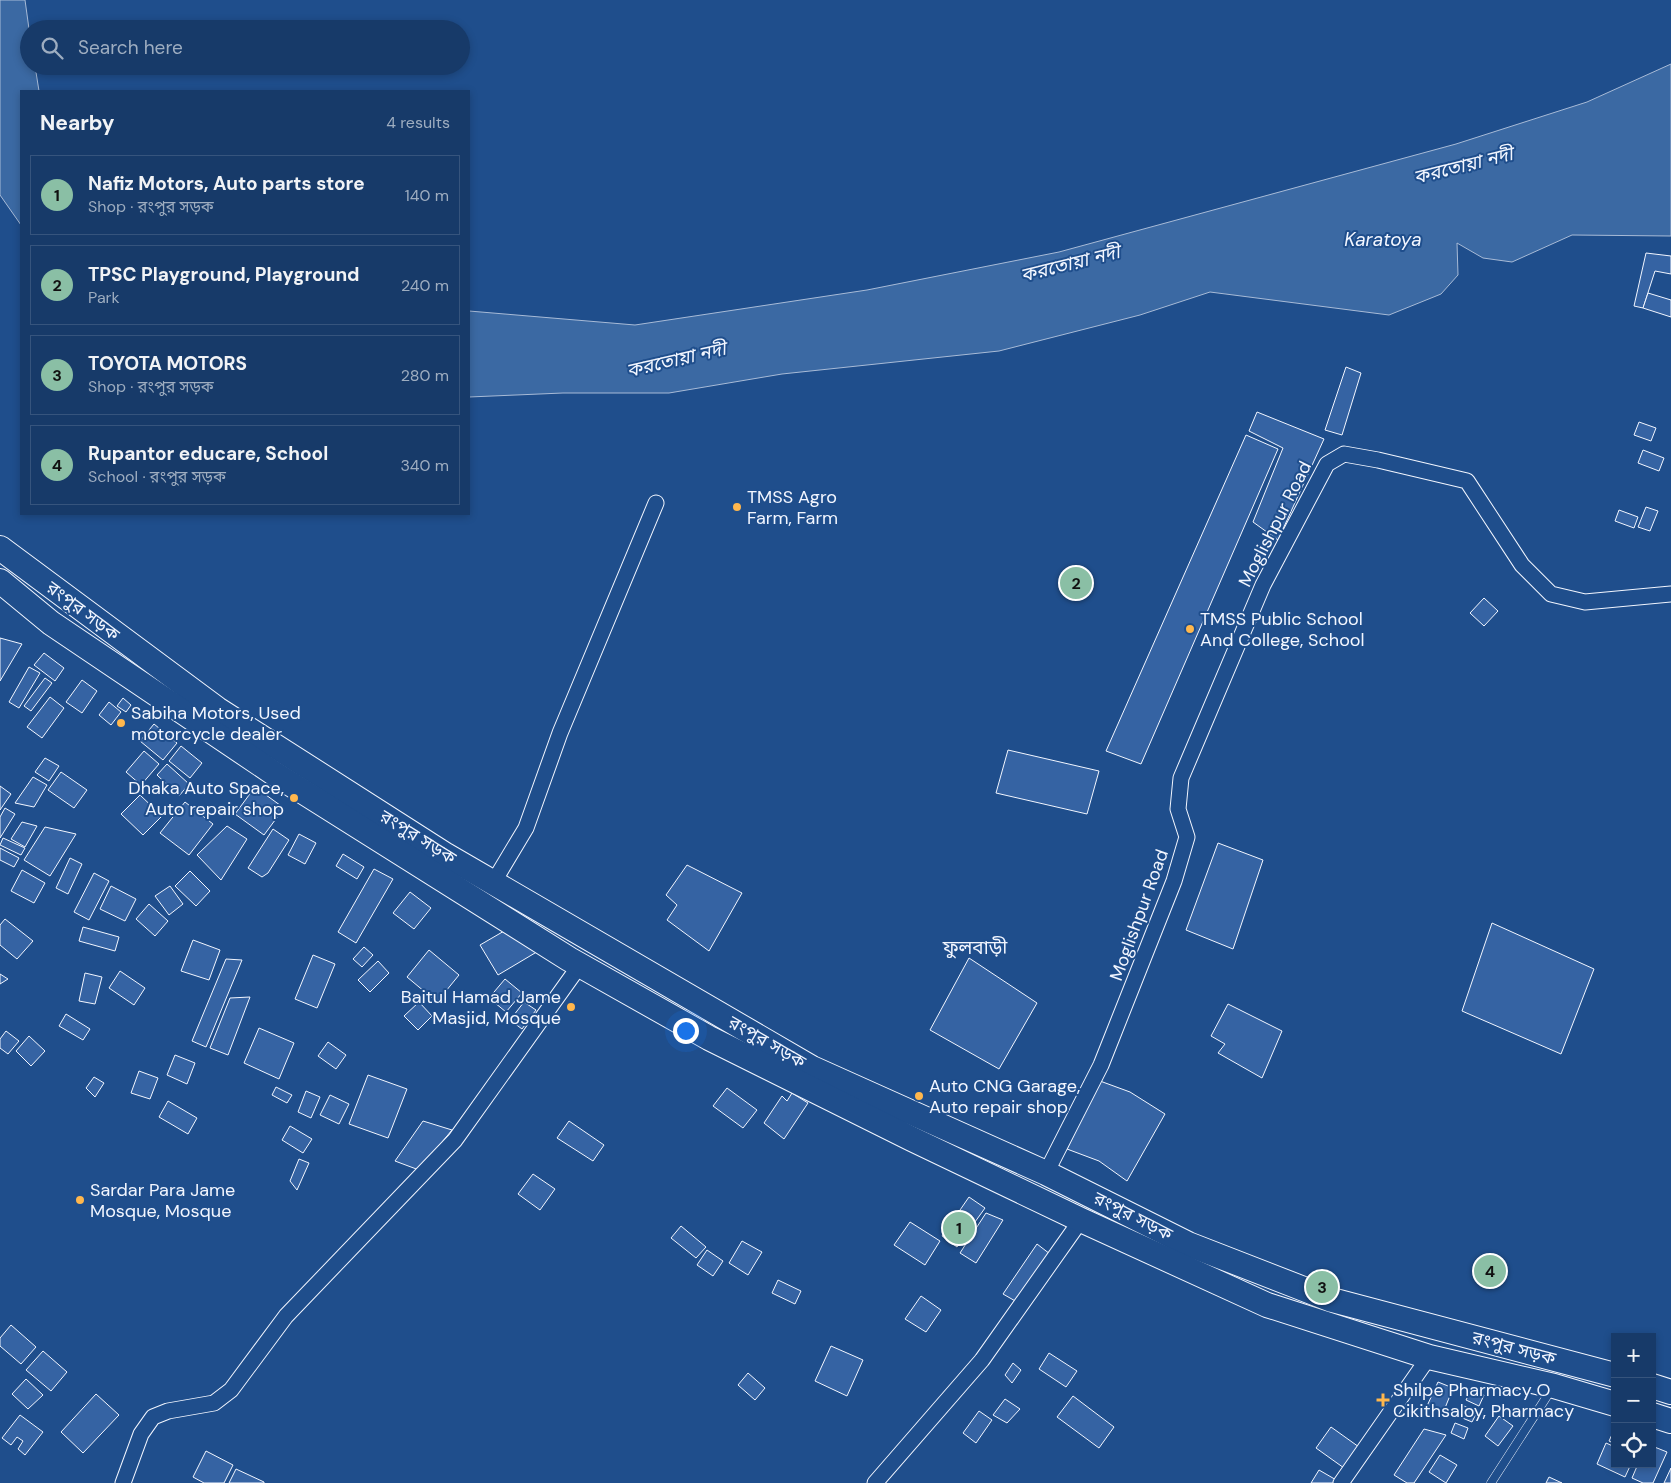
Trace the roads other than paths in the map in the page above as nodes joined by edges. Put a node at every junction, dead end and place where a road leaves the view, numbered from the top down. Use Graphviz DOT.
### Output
graph roads {
  1 [pos="656,503"];
  2 [pos="0,548"];
  3 [pos="0,581"];
  4 [pos="1671,594"];
  5 [pos="493,883"];
  6 [pos="580,965"];
  7 [pos="1046,1173"];
  8 [pos="1082,1220"];
  9 [pos="1429,1357"];
  10 [pos="1611,1374"];
  11 [pos="1554,1386"];
  12 [pos="1656,1387"];
  13 [pos="1671,1392"];
  14 [pos="1611,1403"];
  15 [pos="1656,1416"];
  16 [pos="1671,1421"];
  17 [pos="123,1483"];
  18 [pos="875,1483"];
  19 [pos="1341,1483"];
  20 [pos="1491,1483"];
  1 -- 5 [label="street"];
  2 -- 5 [label="highway, রংপুর সড়ক"];
  3 -- 6 [label="highway, রংপুর সড়ক"];
  4 -- 7 [label="street, Moglishpur Road"];
  5 -- 7 [label="highway, রংপুর সড়ক"];
  6 -- 8 [label="highway, রংপুর সড়ক"];
  6 -- 17 [label="street"];
  7 -- 10 [label="highway, রংপুর সড়ক"];
  8 -- 9 [label="highway, রংপুর সড়ক"];
  8 -- 18 [label="street"];
  9 -- 11 [label="highway, রংপুর সড়ক"];
  9 -- 19 [label="street"];
  11 -- 14 [label="highway, রংপুর সড়ক"];
  11 -- 20 [label="lane"];
  12 -- 13 [label="highway"];
  15 -- 16 [label="highway"];
}
